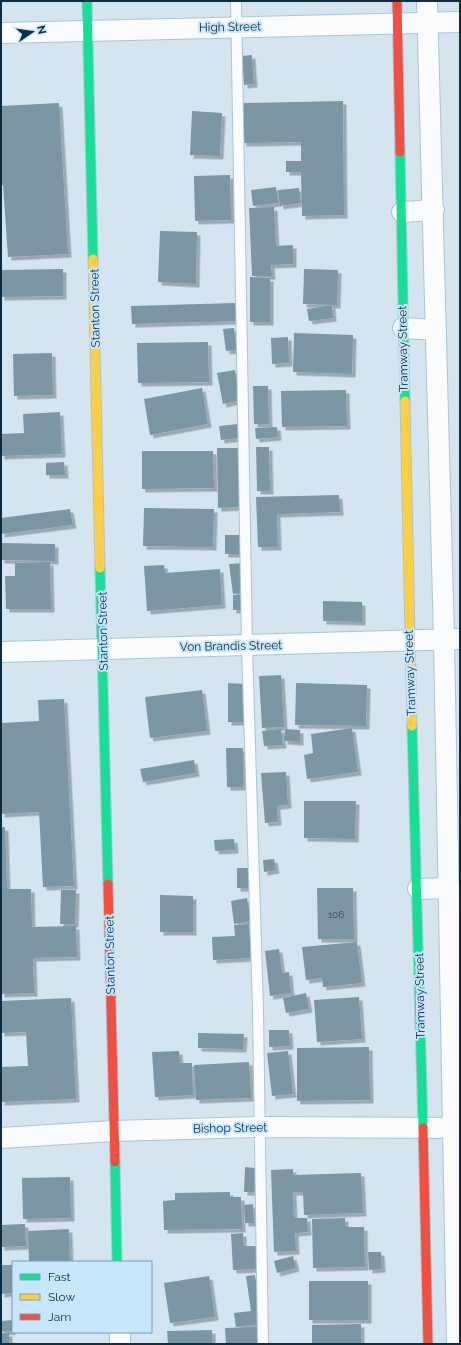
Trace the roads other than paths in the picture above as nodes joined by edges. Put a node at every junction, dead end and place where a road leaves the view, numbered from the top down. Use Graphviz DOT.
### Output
graph roads {
  1 [pos="87,1"];
  2 [pos="236,1"];
  3 [pos="397,1"];
  4 [pos="427,1"];
  5 [pos="397,22"];
  6 [pos="428,22"];
  7 [pos="460,22"];
  8 [pos="236,27"];
  9 [pos="88,30"];
  10 [pos="1,33"];
  11 [pos="434,210"];
  12 [pos="402,212"];
  13 [pos="403,328"];
  14 [pos="436,330"];
  15 [pos="452,639"];
  16 [pos="409,641"];
  17 [pos="247,646"];
  18 [pos="104,649"];
  19 [pos="1,652"];
  20 [pos="449,888"];
  21 [pos="418,889"];
  22 [pos="258,1127"];
  23 [pos="456,1128"];
  24 [pos="424,1129"];
  25 [pos="113,1131"];
  26 [pos="1,1138"];
  27 [pos="118,1261"];
  28 [pos="120,1333"];
  29 [pos="120,1344"];
  30 [pos="263,1344"];
  31 [pos="428,1344"];
  32 [pos="457,1344"];
  1 -- 9 [label="street, Stanton Street"];
  2 -- 8 [label="lane"];
  3 -- 5 [label="street, Tramway Street"];
  4 -- 6 [label="street"];
  5 -- 6 [label="street, High Street"];
  5 -- 8 [label="street, High Street"];
  5 -- 12 [label="street, Tramway Street"];
  6 -- 7 [label="street, High Street"];
  6 -- 11 [label="street"];
  8 -- 9 [label="street, High Street"];
  8 -- 17 [label="lane"];
  9 -- 10 [label="street, High Street"];
  9 -- 18 [label="street, Stanton Street"];
  11 -- 12 [label="street"];
  11 -- 14 [label="street"];
  12 -- 13 [label="street, Tramway Street"];
  13 -- 14 [label="street"];
  13 -- 16 [label="street, Tramway Street"];
  14 -- 15 [label="street"];
  15 -- 16 [label="street, Von Brandis Street"];
  15 -- 20 [label="street"];
  16 -- 17 [label="street, Von Brandis Street"];
  16 -- 21 [label="street, Tramway Street"];
  17 -- 18 [label="street, Von Brandis Street"];
  17 -- 22 [label="lane"];
  18 -- 19 [label="street, Von Brandis Street"];
  18 -- 25 [label="street, Stanton Street"];
  20 -- 21 [label="street"];
  20 -- 23 [label="street"];
  21 -- 24 [label="street, Tramway Street"];
  22 -- 24 [label="street, Bishop Street"];
  22 -- 25 [label="street, Bishop Street"];
  22 -- 30 [label="lane"];
  23 -- 24 [label="street, Bishop Street"];
  23 -- 32 [label="street"];
  24 -- 31 [label="street, Tramway Street"];
  25 -- 26 [label="street, Bishop Street"];
  25 -- 27 [label="street, Stanton Street"];
  28 -- 29 [label="street"];
}
